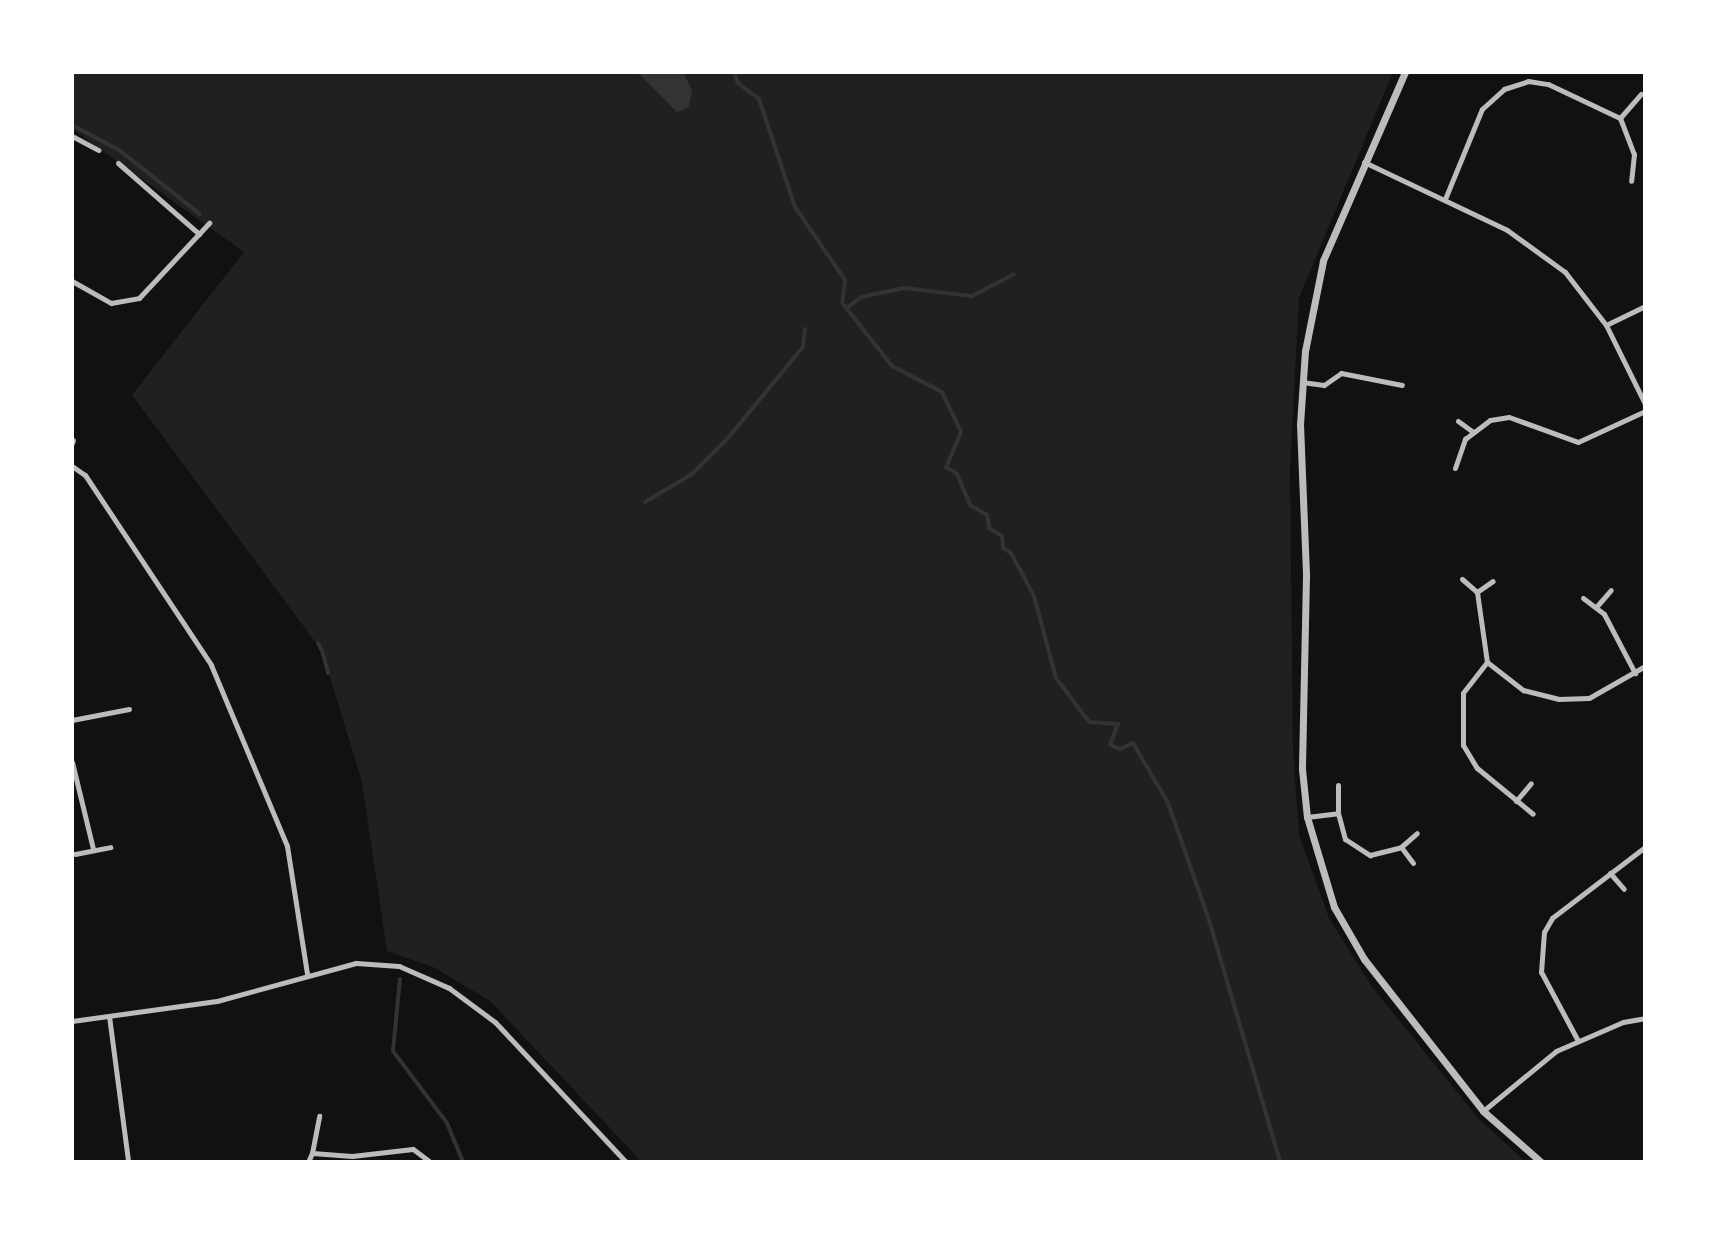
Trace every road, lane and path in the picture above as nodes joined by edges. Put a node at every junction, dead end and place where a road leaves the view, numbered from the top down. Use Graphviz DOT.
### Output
graph roads {
  1 [pos="1405,72"];
  2 [pos="1641,94"];
  3 [pos="1620,118"];
  4 [pos="72,136"];
  5 [pos="98,150"];
  6 [pos="1364,162"];
  7 [pos="118,163"];
  8 [pos="1631,181"];
  9 [pos="1445,199"];
  10 [pos="209,223"];
  11 [pos="199,234"];
  12 [pos="72,281"];
  13 [pos="1645,306"];
  14 [pos="1606,325"];
  15 [pos="1302,382"];
  16 [pos="1402,385"];
  17 [pos="1645,404"];
  18 [pos="1645,411"];
  19 [pos="1458,421"];
  20 [pos="1472,431"];
  21 [pos="72,466"];
  22 [pos="1455,468"];
  23 [pos="1462,579"];
  24 [pos="1493,581"];
  25 [pos="1611,590"];
  26 [pos="1477,592"];
  27 [pos="1583,598"];
  28 [pos="1597,606"];
  29 [pos="1487,662"];
  30 [pos="1645,666"];
  31 [pos="1635,673"];
  32 [pos="129,709"];
  33 [pos="72,720"];
  34 [pos="72,762"];
  35 [pos="1531,783"];
  36 [pos="1338,785"];
  37 [pos="1516,801"];
  38 [pos="1338,813"];
  39 [pos="1533,814"];
  40 [pos="1307,817"];
  41 [pos="1417,833"];
  42 [pos="110,847"];
  43 [pos="1401,847"];
  44 [pos="1645,847"];
  45 [pos="93,849"];
  46 [pos="75,854"];
  47 [pos="1413,863"];
  48 [pos="1610,873"];
  49 [pos="1624,889"];
  50 [pos="307,973"];
  51 [pos="109,1016"];
  52 [pos="1645,1018"];
  53 [pos="72,1021"];
  54 [pos="1577,1039"];
  55 [pos="1483,1111"];
  56 [pos="319,1116"];
  57 [pos="312,1153"];
  58 [pos="128,1160"];
  59 [pos="308,1162"];
  60 [pos="430,1162"];
  61 [pos="626,1162"];
  62 [pos="1541,1162"];
  1 -- 6 [label="street"];
  2 -- 3 [label="street"];
  3 -- 8 [label="street"];
  3 -- 9 [label="street"];
  4 -- 5 [label="street"];
  6 -- 9 [label="street"];
  6 -- 15 [label="street"];
  7 -- 11 [label="street"];
  9 -- 14 [label="street"];
  10 -- 11 [label="street"];
  11 -- 12 [label="street"];
  13 -- 14 [label="street"];
  14 -- 17 [label="street"];
  15 -- 16 [label="street"];
  15 -- 40 [label="street"];
  18 -- 20 [label="street"];
  19 -- 20 [label="street"];
  20 -- 22 [label="street"];
  21 -- 50 [label="street"];
  23 -- 26 [label="street"];
  24 -- 26 [label="street"];
  25 -- 28 [label="street"];
  26 -- 29 [label="street"];
  27 -- 28 [label="street"];
  28 -- 31 [label="street"];
  29 -- 31 [label="street"];
  29 -- 37 [label="street"];
  30 -- 31 [label="street"];
  32 -- 33 [label="street"];
  34 -- 45 [label="street"];
  35 -- 37 [label="street"];
  36 -- 38 [label="street"];
  37 -- 39 [label="street"];
  38 -- 40 [label="street"];
  38 -- 43 [label="street"];
  40 -- 55 [label="street"];
  41 -- 43 [label="street"];
  42 -- 45 [label="street"];
  43 -- 47 [label="street"];
  44 -- 48 [label="street"];
  45 -- 46 [label="street"];
  48 -- 49 [label="street"];
  48 -- 54 [label="street"];
  50 -- 51 [label="street"];
  50 -- 61 [label="street"];
  51 -- 53 [label="street"];
  51 -- 58 [label="street"];
  52 -- 54 [label="street"];
  54 -- 55 [label="street"];
  55 -- 62 [label="street"];
  56 -- 57 [label="street"];
  57 -- 59 [label="street"];
  57 -- 60 [label="street"];
}
